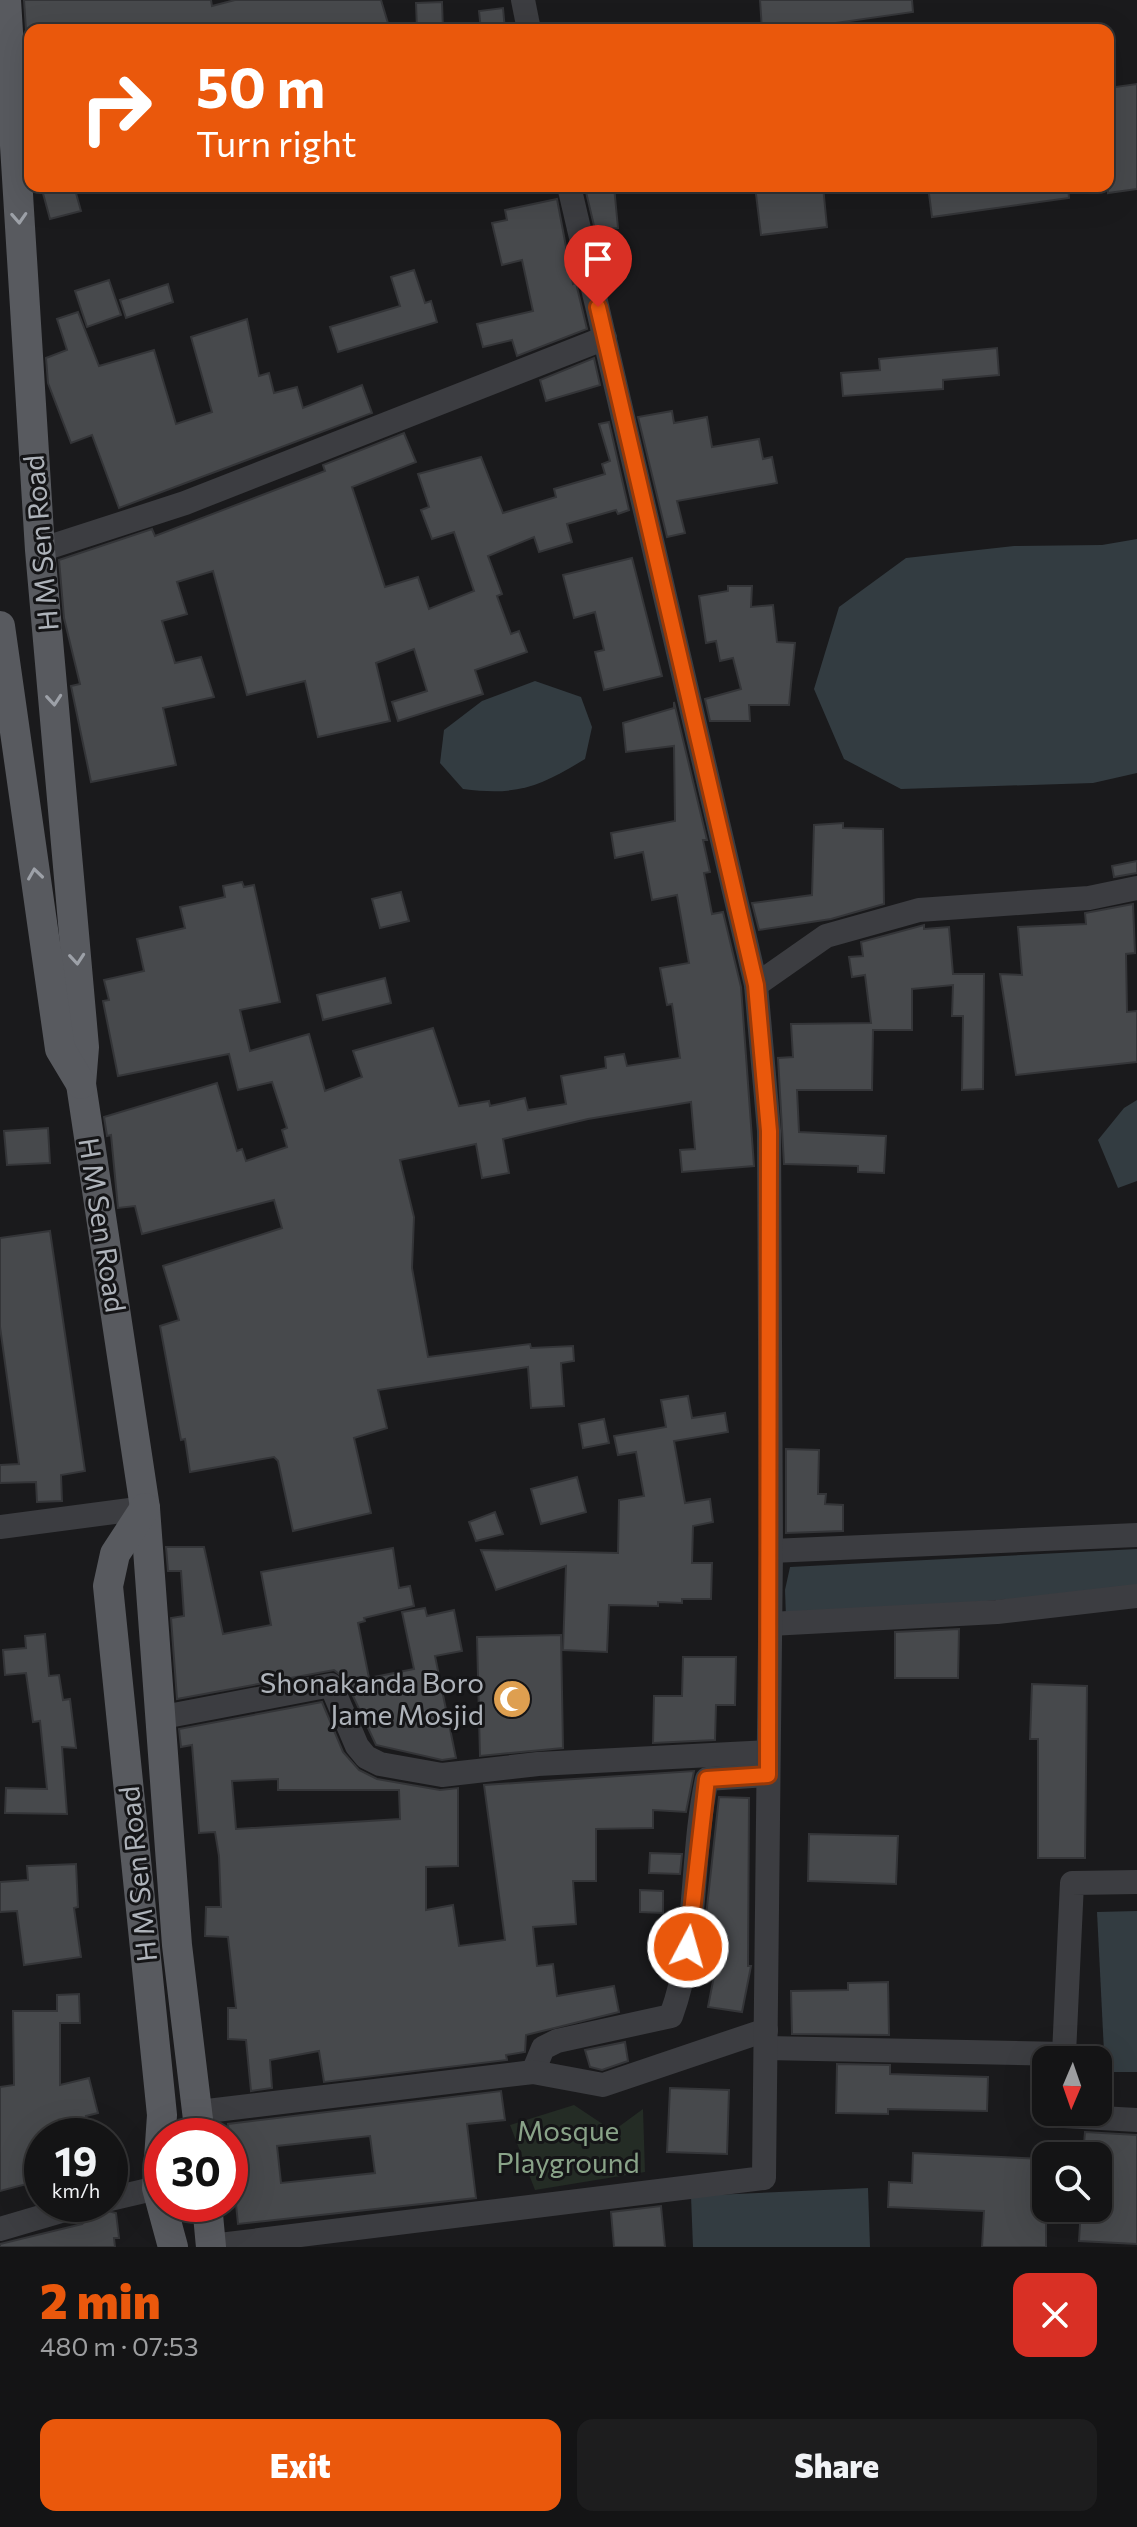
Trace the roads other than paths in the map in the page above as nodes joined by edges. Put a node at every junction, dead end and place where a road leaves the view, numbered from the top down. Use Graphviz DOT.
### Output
graph roads {
  1 [pos="6,0"];
  2 [pos="523,0"];
  3 [pos="528,24"];
  4 [pos="570,192"];
  5 [pos="605,338"];
  6 [pos="40,550"];
  7 [pos="2,637"];
  8 [pos="49,642"];
  9 [pos="4,688"];
  10 [pos="1137,888"];
  11 [pos="756,985"];
  12 [pos="81,1084"];
  13 [pos="145,1508"];
  14 [pos="0,1527"];
  15 [pos="1137,1535"];
  16 [pos="771,1551"];
  17 [pos="1137,1596"];
  18 [pos="770,1624"];
  19 [pos="158,1718"];
  20 [pos="768,1763"];
  21 [pos="1137,1882"];
  22 [pos="766,2039"];
  23 [pos="1065,2046"];
  24 [pos="1032,2055"];
  25 [pos="533,2072"];
  26 [pos="162,2118"];
  27 [pos="198,2118"];
  28 [pos="238,2118"];
  29 [pos="1112,2119"];
  30 [pos="1137,2120"];
  31 [pos="24,2222"];
  32 [pos="166,2222"];
  33 [pos="209,2222"];
  34 [pos="0,2229"];
  35 [pos="173,2247"];
  36 [pos="211,2247"];
  1 -- 6 [label="main road, H M Sen Road, one-way"];
  2 -- 3 [label="street"];
  4 -- 5 [label="street"];
  5 -- 6 [label="street"];
  5 -- 11 [label="street"];
  6 -- 8 [label="main road, H M Sen Road"];
  7 -- 8 [label="main road"];
  7 -- 9 [label="main road, H M Sen Road"];
  8 -- 12 [label="main road, H M Sen Road, one-way"];
  12 -- 9 [label="main road, H M Sen Road, one-way"];
  10 -- 11 [label="street"];
  11 -- 16 [label="street"];
  12 -- 13 [label="main road, H M Sen Road"];
  13 -- 14 [label="street"];
  13 -- 19 [label="main road, H M Sen Road"];
  13 -- 26 [label="main road, H M Sen Road"];
  15 -- 16 [label="street"];
  16 -- 18 [label="street"];
  17 -- 18 [label="street"];
  18 -- 20 [label="street"];
  19 -- 20 [label="street"];
  19 -- 27 [label="main road, H M Sen Road"];
  20 -- 22 [label="street"];
  20 -- 25 [label="street"];
  21 -- 23 [label="street"];
  22 -- 24 [label="street"];
  22 -- 25 [label="street"];
  22 -- 36 [label="street"];
  25 -- 28 [label="street"];
  29 -- 30 [label="street"];
  31 -- 34 [label="street"];
  32 -- 35 [label="main road, H M Sen Road"];
  33 -- 36 [label="main road"];
}
